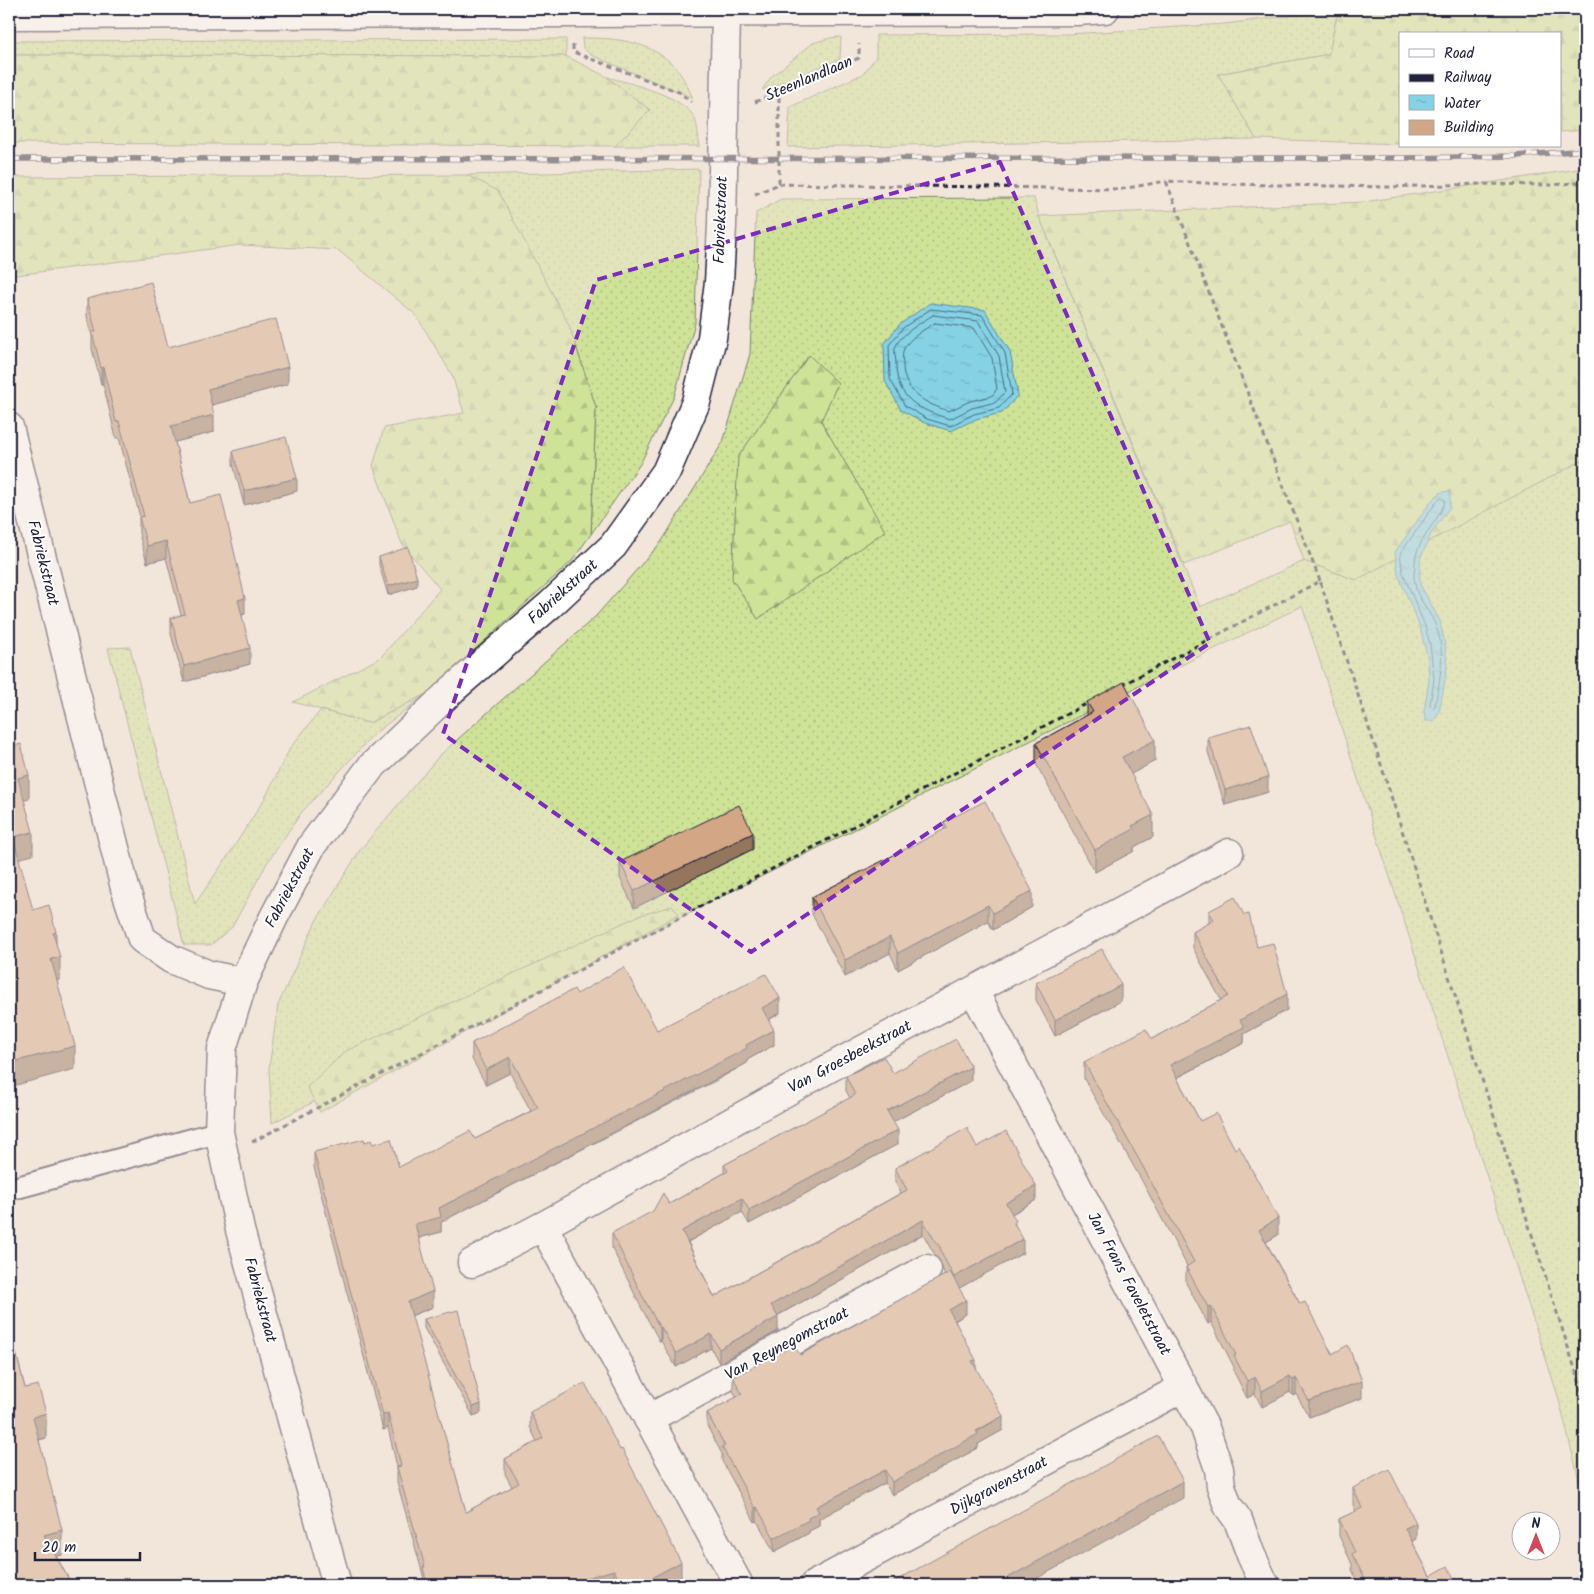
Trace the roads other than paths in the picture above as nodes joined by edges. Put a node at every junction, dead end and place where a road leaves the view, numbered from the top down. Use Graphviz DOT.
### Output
graph roads {
  1 [pos="1105,9"];
  2 [pos="726,13"];
  3 [pos="9,15"];
  4 [pos="9,427"];
  5 [pos="1230,853"];
  6 [pos="243,982"];
  7 [pos="974,991"];
  8 [pos="219,1132"];
  9 [pos="19,1186"];
  10 [pos="543,1226"];
  11 [pos="472,1263"];
  12 [pos="927,1268"];
  13 [pos="1184,1387"];
  14 [pos="648,1418"];
  15 [pos="337,1585"];
  16 [pos="739,1585"];
  17 [pos="814,1585"];
  18 [pos="1266,1585"];
  1 -- 2 [label="street"];
  2 -- 3 [label="street"];
  2 -- 6 [label="street, Fabriekstraat"];
  4 -- 6 [label="street, Fabriekstraat"];
  5 -- 7 [label="street, Van Groesbeekstraat"];
  6 -- 8 [label="street, Fabriekstraat"];
  7 -- 10 [label="street, Van Groesbeekstraat"];
  7 -- 13 [label="street, Jan Frans Faveletstraat"];
  8 -- 9 [label="lane"];
  8 -- 15 [label="street, Fabriekstraat"];
  10 -- 11 [label="street, Van Groesbeekstraat"];
  10 -- 14 [label="street"];
  12 -- 14 [label="street, Van Reynegomstraat"];
  13 -- 17 [label="street, Dijkgravenstraat"];
  13 -- 18 [label="street, Jan Frans Faveletstraat"];
  14 -- 16 [label="street"];
}
